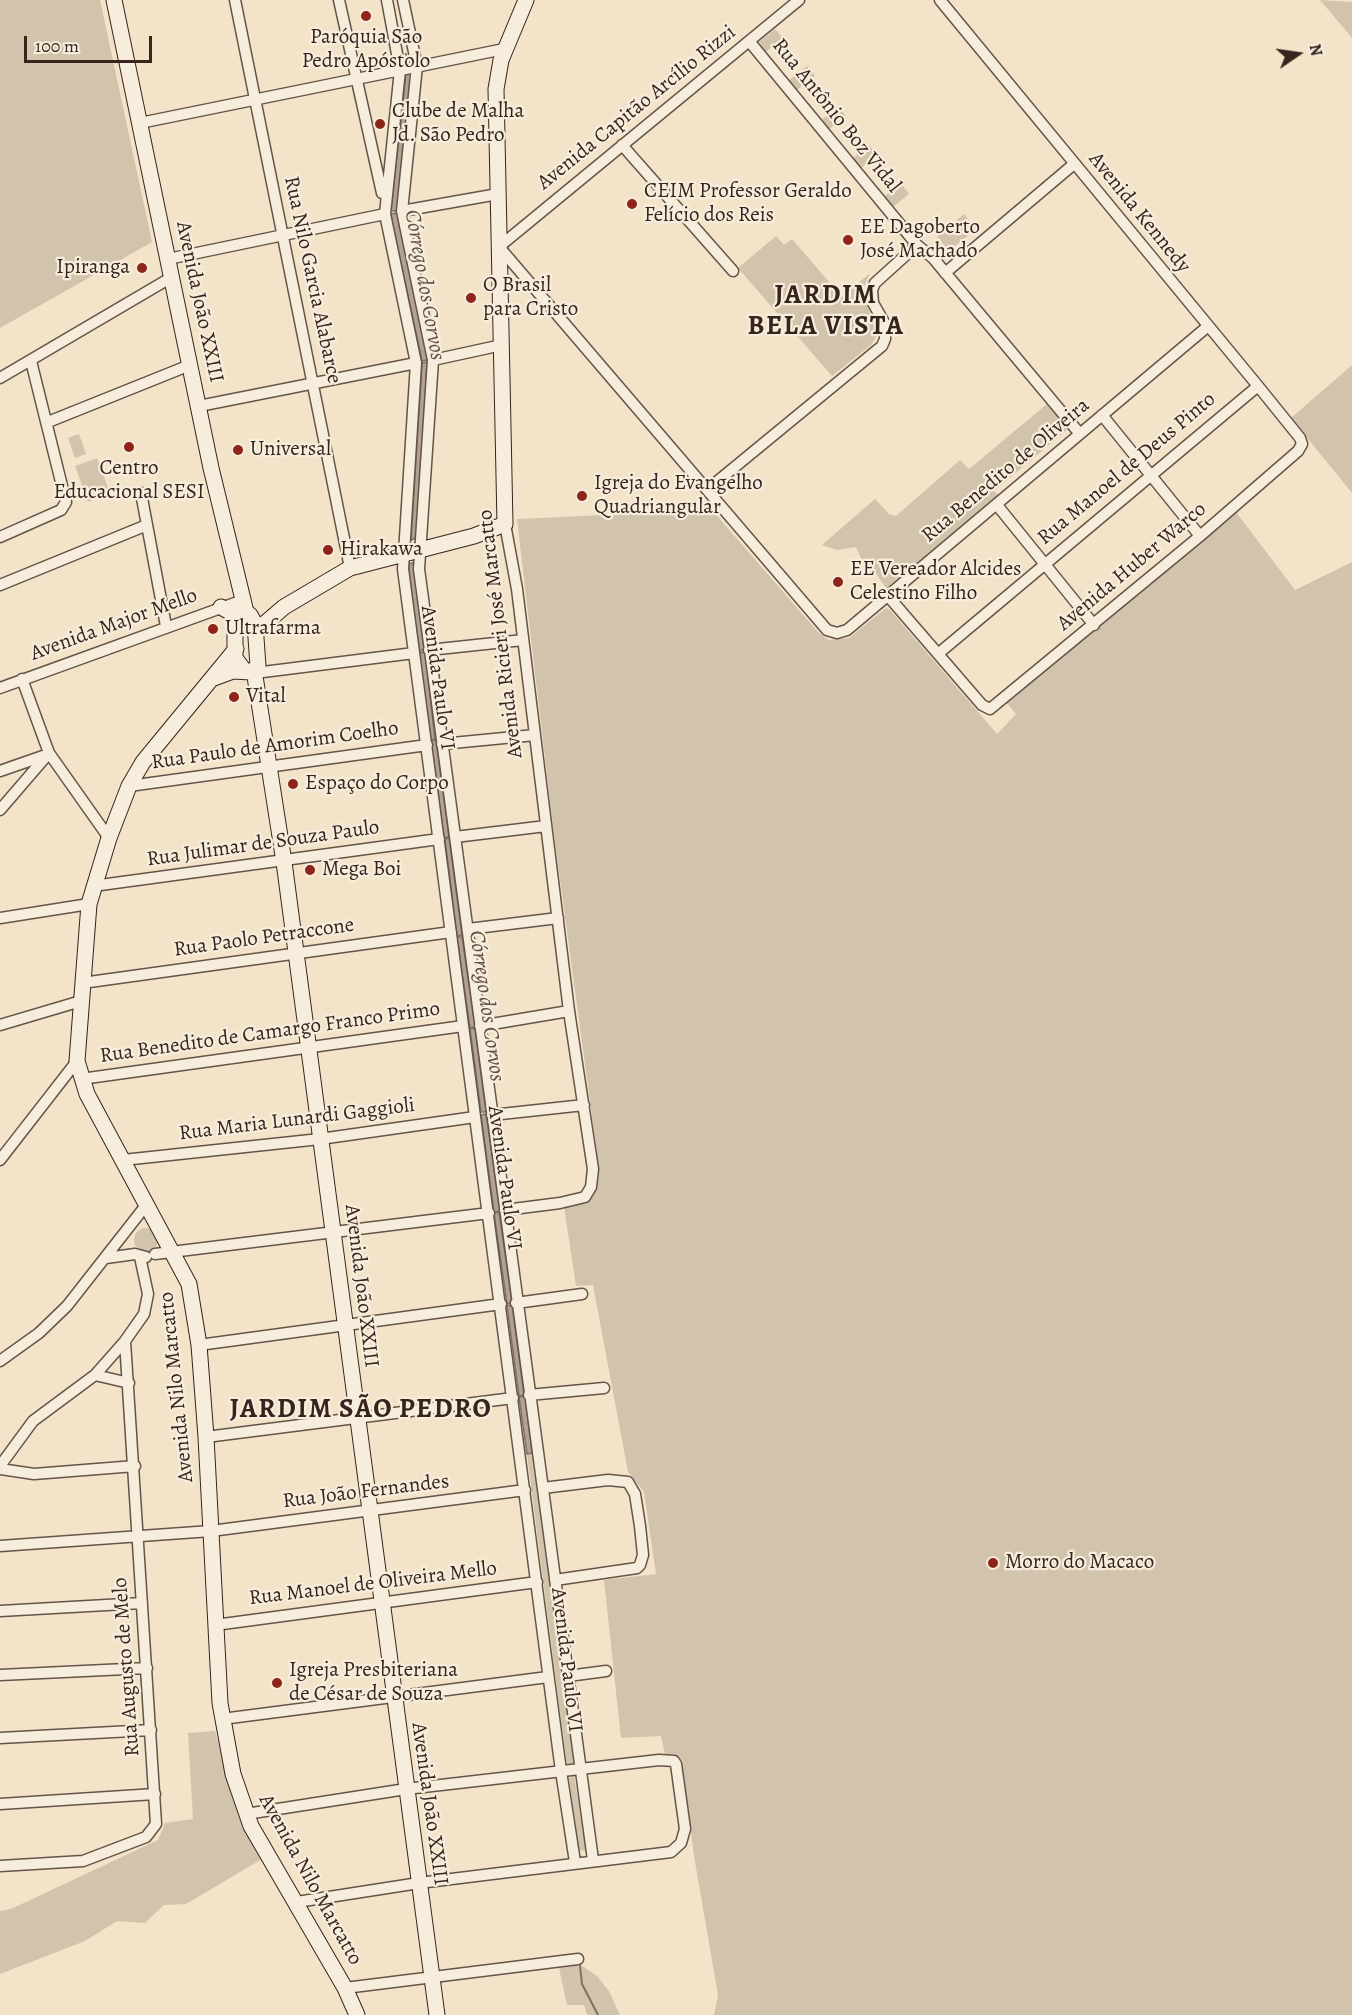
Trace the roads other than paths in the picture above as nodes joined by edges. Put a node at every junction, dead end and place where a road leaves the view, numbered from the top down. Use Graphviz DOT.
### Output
graph roads {
  1 [pos="114,0"];
  2 [pos="235,0"];
  3 [pos="339,0"];
  4 [pos="387,0"];
  5 [pos="403,0"];
  6 [pos="799,0"];
  7 [pos="940,0"];
  8 [pos="525,1"];
  9 [pos="749,41"];
  10 [pos="504,49"];
  11 [pos="417,66"];
  12 [pos="400,70"];
  13 [pos="357,77"];
  14 [pos="256,99"];
  15 [pos="140,123"];
  16 [pos="622,145"];
  17 [pos="1074,164"];
  18 [pos="498,194"];
  19 [pos="384,202"];
  20 [pos="402,211"];
  21 [pos="385,214"];
  22 [pos="282,235"];
  23 [pos="917,245"];
  24 [pos="500,247"];
  25 [pos="168,259"];
  26 [pos="733,272"];
  27 [pos="945,273"];
  28 [pos="172,277"];
  29 [pos="1207,327"];
  30 [pos="502,345"];
  31 [pos="433,360"];
  32 [pos="30,361"];
  33 [pos="416,363"];
  34 [pos="190,365"];
  35 [pos="0,378"];
  36 [pos="314,383"];
  37 [pos="1258,386"];
  38 [pos="199,406"];
  39 [pos="1102,415"];
  40 [pos="48,422"];
  41 [pos="1080,434"];
  42 [pos="1298,451"];
  43 [pos="1151,475"];
  44 [pos="708,489"];
  45 [pos="141,493"];
  46 [pos="997,505"];
  47 [pos="506,524"];
  48 [pos="147,525"];
  49 [pos="1200,536"];
  50 [pos="0,537"];
  51 [pos="421,549"];
  52 [pos="404,554"];
  53 [pos="1044,563"];
  54 [pos="350,568"];
  55 [pos="0,585"];
  56 [pos="888,596"];
  57 [pos="221,607"];
  58 [pos="247,616"];
  59 [pos="1094,625"];
  60 [pos="166,626"];
  61 [pos="523,640"];
  62 [pos="236,649"];
  63 [pos="429,650"];
  64 [pos="939,652"];
  65 [pos="414,653"];
  66 [pos="251,671"];
  67 [pos="212,678"];
  68 [pos="22,679"];
  69 [pos="0,688"];
  70 [pos="535,735"];
  71 [pos="442,744"];
  72 [pos="427,745"];
  73 [pos="49,753"];
  74 [pos="269,767"];
  75 [pos="0,771"];
  76 [pos="129,786"];
  77 [pos="0,810"];
  78 [pos="546,826"];
  79 [pos="455,837"];
  80 [pos="109,838"];
  81 [pos="439,839"];
  82 [pos="284,862"];
  83 [pos="93,886"];
  84 [pos="89,904"];
  85 [pos="0,918"];
  86 [pos="558,918"];
  87 [pos="468,929"];
  88 [pos="451,932"];
  89 [pos="295,952"];
  90 [pos="82,983"];
  91 [pos="81,1001"];
  92 [pos="569,1011"];
  93 [pos="0,1025"];
  94 [pos="463,1026"];
  95 [pos="480,1026"];
  96 [pos="308,1046"];
  97 [pos="77,1061"];
  98 [pos="81,1078"];
  99 [pos="584,1105"];
  100 [pos="492,1115"];
  101 [pos="475,1117"];
  102 [pos="320,1138"];
  103 [pos="0,1160"];
  104 [pos="123,1160"];
  105 [pos="147,1204"];
  106 [pos="505,1210"];
  107 [pos="489,1213"];
  108 [pos="127,1229"];
  109 [pos="332,1232"];
  110 [pos="171,1248"];
  111 [pos="138,1255"];
  112 [pos="106,1258"];
  113 [pos="582,1294"];
  114 [pos="516,1303"];
  115 [pos="501,1304"];
  116 [pos="344,1325"];
  117 [pos="125,1341"];
  118 [pos="199,1345"];
  119 [pos="0,1361"];
  120 [pos="95,1375"];
  121 [pos="129,1383"];
  122 [pos="604,1388"];
  123 [pos="529,1395"];
  124 [pos="513,1398"];
  125 [pos="357,1418"];
  126 [pos="206,1437"];
  127 [pos="135,1466"];
  128 [pos="0,1467"];
  129 [pos="543,1488"];
  130 [pos="525,1490"];
  131 [pos="369,1512"];
  132 [pos="211,1531"];
  133 [pos="138,1536"];
  134 [pos="0,1546"];
  135 [pos="555,1580"];
  136 [pos="537,1582"];
  137 [pos="142,1603"];
  138 [pos="381,1604"];
  139 [pos="0,1611"];
  140 [pos="215,1624"];
  141 [pos="147,1668"];
  142 [pos="606,1671"];
  143 [pos="0,1675"];
  144 [pos="568,1676"];
  145 [pos="549,1677"];
  146 [pos="393,1697"];
  147 [pos="222,1719"];
  148 [pos="151,1730"];
  149 [pos="0,1738"];
  150 [pos="580,1769"];
  151 [pos="561,1771"];
  152 [pos="406,1789"];
  153 [pos="155,1794"];
  154 [pos="0,1804"];
  155 [pos="246,1814"];
  156 [pos="593,1860"];
  157 [pos="575,1862"];
  158 [pos="0,1866"];
  159 [pos="419,1883"];
  160 [pos="297,1902"];
  161 [pos="578,1959"];
  162 [pos="432,1977"];
  163 [pos="345,1988"];
  164 [pos="357,2015"];
  165 [pos="437,2015"];
  1 -- 15 [label="street, Avenida João XXIII"];
  2 -- 14 [label="street, Rua Nilo Garcia Alabarce"];
  3 -- 13 [label="street"];
  4 -- 12 [label="street, Avenida Paulo VI"];
  5 -- 11 [label="street, Avenida Paulo VI"];
  6 -- 9 [label="street, Avenida Capitão Arcílio Rizzi"];
  7 -- 17 [label="street, Avenida Kennedy"];
  8 -- 10 [label="street, Avenida Ricieri José Marcatto"];
  9 -- 16 [label="street, Avenida Capitão Arcílio Rizzi"];
  9 -- 23 [label="street, Rua Antônio Boz Vidal"];
  10 -- 11 [label="street"];
  10 -- 18 [label="street, Avenida Ricieri José Marcatto"];
  11 -- 12 [label="street"];
  11 -- 20 [label="street, Avenida Paulo VI"];
  12 -- 13 [label="street"];
  12 -- 19 [label="street, Avenida Paulo VI"];
  13 -- 14 [label="street"];
  13 -- 19 [label="street"];
  14 -- 15 [label="street"];
  14 -- 22 [label="street, Rua Nilo Garcia Alabarce"];
  15 -- 25 [label="street, Avenida João XXIII"];
  16 -- 24 [label="street, Avenida Capitão Arcílio Rizzi"];
  16 -- 26 [label="street"];
  17 -- 27 [label="street"];
  17 -- 29 [label="street, Avenida Kennedy"];
  18 -- 20 [label="street"];
  18 -- 24 [label="street, Avenida Ricieri José Marcatto"];
  19 -- 21 [label="street, Avenida Paulo VI"];
  20 -- 31 [label="street, Avenida Paulo VI"];
  21 -- 22 [label="street"];
  21 -- 33 [label="street, Avenida Paulo VI"];
  22 -- 25 [label="street"];
  22 -- 36 [label="street, Rua Nilo Garcia Alabarce"];
  23 -- 27 [label="street, Rua Antônio Boz Vidal"];
  23 -- 44 [label="street"];
  24 -- 30 [label="street, Avenida Ricieri José Marcatto"];
  24 -- 44 [label="street"];
  25 -- 28 [label="street, Avenida João XXIII"];
  27 -- 41 [label="street, Rua Antônio Boz Vidal"];
  28 -- 32 [label="street"];
  28 -- 34 [label="street, Avenida João XXIII"];
  29 -- 37 [label="street, Avenida Kennedy"];
  29 -- 39 [label="street, Rua Benedito de Oliveira"];
  30 -- 31 [label="street"];
  30 -- 47 [label="street, Avenida Ricieri José Marcatto"];
  31 -- 51 [label="street, Avenida Paulo VI"];
  32 -- 35 [label="street"];
  32 -- 40 [label="street"];
  33 -- 36 [label="street"];
  33 -- 52 [label="street, Avenida Paulo VI"];
  34 -- 38 [label="street, Avenida João XXIII"];
  34 -- 40 [label="street"];
  36 -- 38 [label="street"];
  36 -- 54 [label="street, Rua Nilo Garcia Alabarce"];
  37 -- 42 [label="street, Avenida Kennedy"];
  37 -- 43 [label="street, Rua Manoel de Deus Pinto"];
  38 -- 58 [label="street, Avenida João XXIII"];
  39 -- 41 [label="street, Rua Benedito de Oliveira"];
  39 -- 43 [label="street"];
  40 -- 50 [label="street"];
  41 -- 46 [label="street, Rua Benedito de Oliveira"];
  42 -- 49 [label="street, Avenida Huber Warco"];
  43 -- 49 [label="street"];
  43 -- 53 [label="street, Rua Manoel de Deus Pinto"];
  44 -- 56 [label="street, Rua Benedito de Oliveira"];
  45 -- 48 [label="street"];
  46 -- 53 [label="street"];
  46 -- 56 [label="street, Rua Benedito de Oliveira"];
  47 -- 51 [label="street"];
  47 -- 61 [label="street, Avenida Ricieri José Marcatto"];
  48 -- 55 [label="street"];
  48 -- 60 [label="street"];
  49 -- 59 [label="street, Avenida Huber Warco"];
  51 -- 52 [label="street"];
  51 -- 63 [label="street, Avenida Paulo VI"];
  52 -- 54 [label="street"];
  52 -- 65 [label="street, Avenida Paulo VI"];
  53 -- 59 [label="street"];
  53 -- 64 [label="street, Rua Manoel de Deus Pinto"];
  54 -- 58 [label="street"];
  56 -- 64 [label="street"];
  57 -- 58 [label="street"];
  57 -- 60 [label="street, Avenida Major Mello"];
  58 -- 62 [label="street, Avenida João XXIII"];
  58 -- 66 [label="street, Avenida João XXIII"];
  59 -- 64 [label="street, Avenida Huber Warco"];
  60 -- 68 [label="street, Avenida Major Mello"];
  61 -- 63 [label="street"];
  61 -- 70 [label="street, Avenida Ricieri José Marcatto"];
  62 -- 66 [label="street, Avenida João XXIII"];
  62 -- 67 [label="street, Avenida Nilo Marcatto"];
  63 -- 71 [label="street, Avenida Paulo VI"];
  65 -- 66 [label="street"];
  65 -- 72 [label="street, Avenida Paulo VI"];
  66 -- 67 [label="street"];
  66 -- 74 [label="street, Avenida João XXIII"];
  67 -- 76 [label="street, Avenida Nilo Marcatto"];
  68 -- 69 [label="street, Avenida Major Mello"];
  68 -- 73 [label="street"];
  70 -- 71 [label="street"];
  70 -- 78 [label="street, Avenida Ricieri José Marcatto"];
  71 -- 79 [label="street, Avenida Paulo VI"];
  72 -- 74 [label="street, Rua Paulo de Amorim Coelho"];
  72 -- 81 [label="street, Avenida Paulo VI"];
  73 -- 75 [label="street"];
  73 -- 77 [label="street"];
  73 -- 80 [label="street"];
  74 -- 76 [label="street, Rua Paulo de Amorim Coelho"];
  74 -- 82 [label="street, Avenida João XXIII"];
  76 -- 80 [label="street, Avenida Nilo Marcatto"];
  78 -- 79 [label="street"];
  78 -- 86 [label="street, Avenida Ricieri José Marcatto"];
  79 -- 87 [label="street, Avenida Paulo VI"];
  80 -- 83 [label="street, Avenida Nilo Marcatto"];
  81 -- 82 [label="street, Rua Julimar de Souza Paulo"];
  81 -- 88 [label="street, Avenida Paulo VI"];
  82 -- 83 [label="street, Rua Julimar de Souza Paulo"];
  82 -- 89 [label="street, Avenida João XXIII"];
  83 -- 84 [label="street, Avenida Nilo Marcatto"];
  84 -- 85 [label="street"];
  84 -- 90 [label="street, Avenida Nilo Marcatto"];
  86 -- 87 [label="street"];
  86 -- 92 [label="street, Avenida Ricieri José Marcatto"];
  87 -- 95 [label="street, Avenida Paulo VI"];
  88 -- 89 [label="street, Rua Paolo Petraccone"];
  88 -- 94 [label="street, Avenida Paulo VI"];
  89 -- 90 [label="street, Rua Paolo Petraccone"];
  89 -- 96 [label="street, Avenida João XXIII"];
  90 -- 91 [label="street, Avenida Nilo Marcatto"];
  91 -- 93 [label="street"];
  91 -- 97 [label="street, Avenida Nilo Marcatto"];
  92 -- 95 [label="street"];
  92 -- 99 [label="street, Avenida Ricieri José Marcatto"];
  94 -- 96 [label="street, Rua Benedito de Camargo Franco Primo"];
  94 -- 101 [label="street, Avenida Paulo VI"];
  95 -- 100 [label="street, Avenida Paulo VI"];
  96 -- 98 [label="street, Rua Benedito de Camargo Franco Primo"];
  96 -- 102 [label="street, Avenida João XXIII"];
  97 -- 98 [label="street, Avenida Nilo Marcatto"];
  97 -- 103 [label="street"];
  98 -- 104 [label="street, Avenida Nilo Marcatto"];
  99 -- 100 [label="street"];
  99 -- 106 [label="street, Avenida Ricieri José Marcatto"];
  100 -- 106 [label="street, Avenida Paulo VI"];
  101 -- 102 [label="street, Rua Maria Lunardi Gaggioli"];
  101 -- 107 [label="street, Avenida Paulo VI"];
  102 -- 104 [label="street, Rua Maria Lunardi Gaggioli"];
  102 -- 109 [label="street, Avenida João XXIII"];
  104 -- 105 [label="street, Avenida Nilo Marcatto"];
  105 -- 108 [label="street"];
  105 -- 110 [label="street, Avenida Nilo Marcatto"];
  106 -- 114 [label="street, Avenida Paulo VI"];
  107 -- 109 [label="street"];
  107 -- 115 [label="street, Avenida Paulo VI"];
  108 -- 111 [label="street"];
  108 -- 112 [label="street"];
  109 -- 110 [label="street"];
  109 -- 116 [label="street, Avenida João XXIII"];
  110 -- 111 [label="street"];
  110 -- 118 [label="street, Avenida Nilo Marcatto"];
  111 -- 112 [label="street"];
  111 -- 117 [label="street"];
  112 -- 119 [label="street"];
  113 -- 114 [label="street"];
  114 -- 123 [label="street, Avenida Paulo VI"];
  115 -- 116 [label="street"];
  115 -- 124 [label="street, Avenida Paulo VI"];
  116 -- 118 [label="street"];
  116 -- 125 [label="street, Avenida João XXIII"];
  117 -- 120 [label="street"];
  117 -- 121 [label="street, Rua Augusto de Melo"];
  118 -- 126 [label="street, Avenida Nilo Marcatto"];
  120 -- 121 [label="street"];
  120 -- 128 [label="street"];
  121 -- 127 [label="street, Rua Augusto de Melo"];
  122 -- 123 [label="street"];
  123 -- 129 [label="street, Avenida Paulo VI"];
  124 -- 125 [label="street"];
  124 -- 130 [label="street, Avenida Paulo VI"];
  125 -- 126 [label="street"];
  125 -- 131 [label="street, Avenida João XXIII"];
  126 -- 132 [label="street, Avenida Nilo Marcatto"];
  127 -- 128 [label="street"];
  127 -- 133 [label="street, Rua Augusto de Melo"];
  129 -- 135 [label="street, Avenida Paulo VI"];
  129 -- 135 [label="street"];
  130 -- 131 [label="street, Rua João Fernandes"];
  130 -- 136 [label="street, Avenida Paulo VI"];
  131 -- 132 [label="street, Rua João Fernandes"];
  131 -- 138 [label="street, Avenida João XXIII"];
  132 -- 133 [label="street, Rua João Fernandes"];
  132 -- 140 [label="street, Avenida Nilo Marcatto"];
  133 -- 134 [label="street, Rua João Fernandes"];
  133 -- 137 [label="street, Rua Augusto de Melo"];
  135 -- 144 [label="street, Avenida Paulo VI"];
  136 -- 138 [label="street, Rua Manoel de Oliveira Mello"];
  136 -- 145 [label="street, Avenida Paulo VI"];
  137 -- 139 [label="street"];
  137 -- 141 [label="street, Rua Augusto de Melo"];
  138 -- 140 [label="street, Rua Manoel de Oliveira Mello"];
  138 -- 146 [label="street, Avenida João XXIII"];
  140 -- 147 [label="street, Avenida Nilo Marcatto"];
  141 -- 143 [label="street"];
  141 -- 148 [label="street, Rua Augusto de Melo"];
  142 -- 144 [label="street"];
  144 -- 150 [label="street, Avenida Paulo VI"];
  145 -- 146 [label="street"];
  145 -- 151 [label="street, Avenida Paulo VI"];
  146 -- 147 [label="street"];
  146 -- 152 [label="street, Avenida João XXIII"];
  147 -- 155 [label="street, Avenida Nilo Marcatto"];
  148 -- 149 [label="street"];
  148 -- 153 [label="street, Rua Augusto de Melo"];
  150 -- 151 [label="street"];
  150 -- 156 [label="street, Avenida Paulo VI"];
  150 -- 156 [label="street"];
  151 -- 152 [label="street"];
  151 -- 157 [label="street, Avenida Paulo VI"];
  152 -- 155 [label="street"];
  152 -- 159 [label="street, Avenida João XXIII"];
  153 -- 154 [label="street"];
  153 -- 158 [label="street, Rua Augusto de Melo"];
  155 -- 160 [label="street, Avenida Nilo Marcatto"];
  156 -- 157 [label="street"];
  157 -- 159 [label="street"];
  159 -- 160 [label="street"];
  159 -- 162 [label="street, Avenida João XXIII"];
  160 -- 163 [label="street, Avenida Nilo Marcatto"];
  161 -- 162 [label="street"];
  162 -- 163 [label="street"];
  162 -- 165 [label="street, Avenida João XXIII"];
  163 -- 164 [label="street, Avenida Nilo Marcatto"];
}
